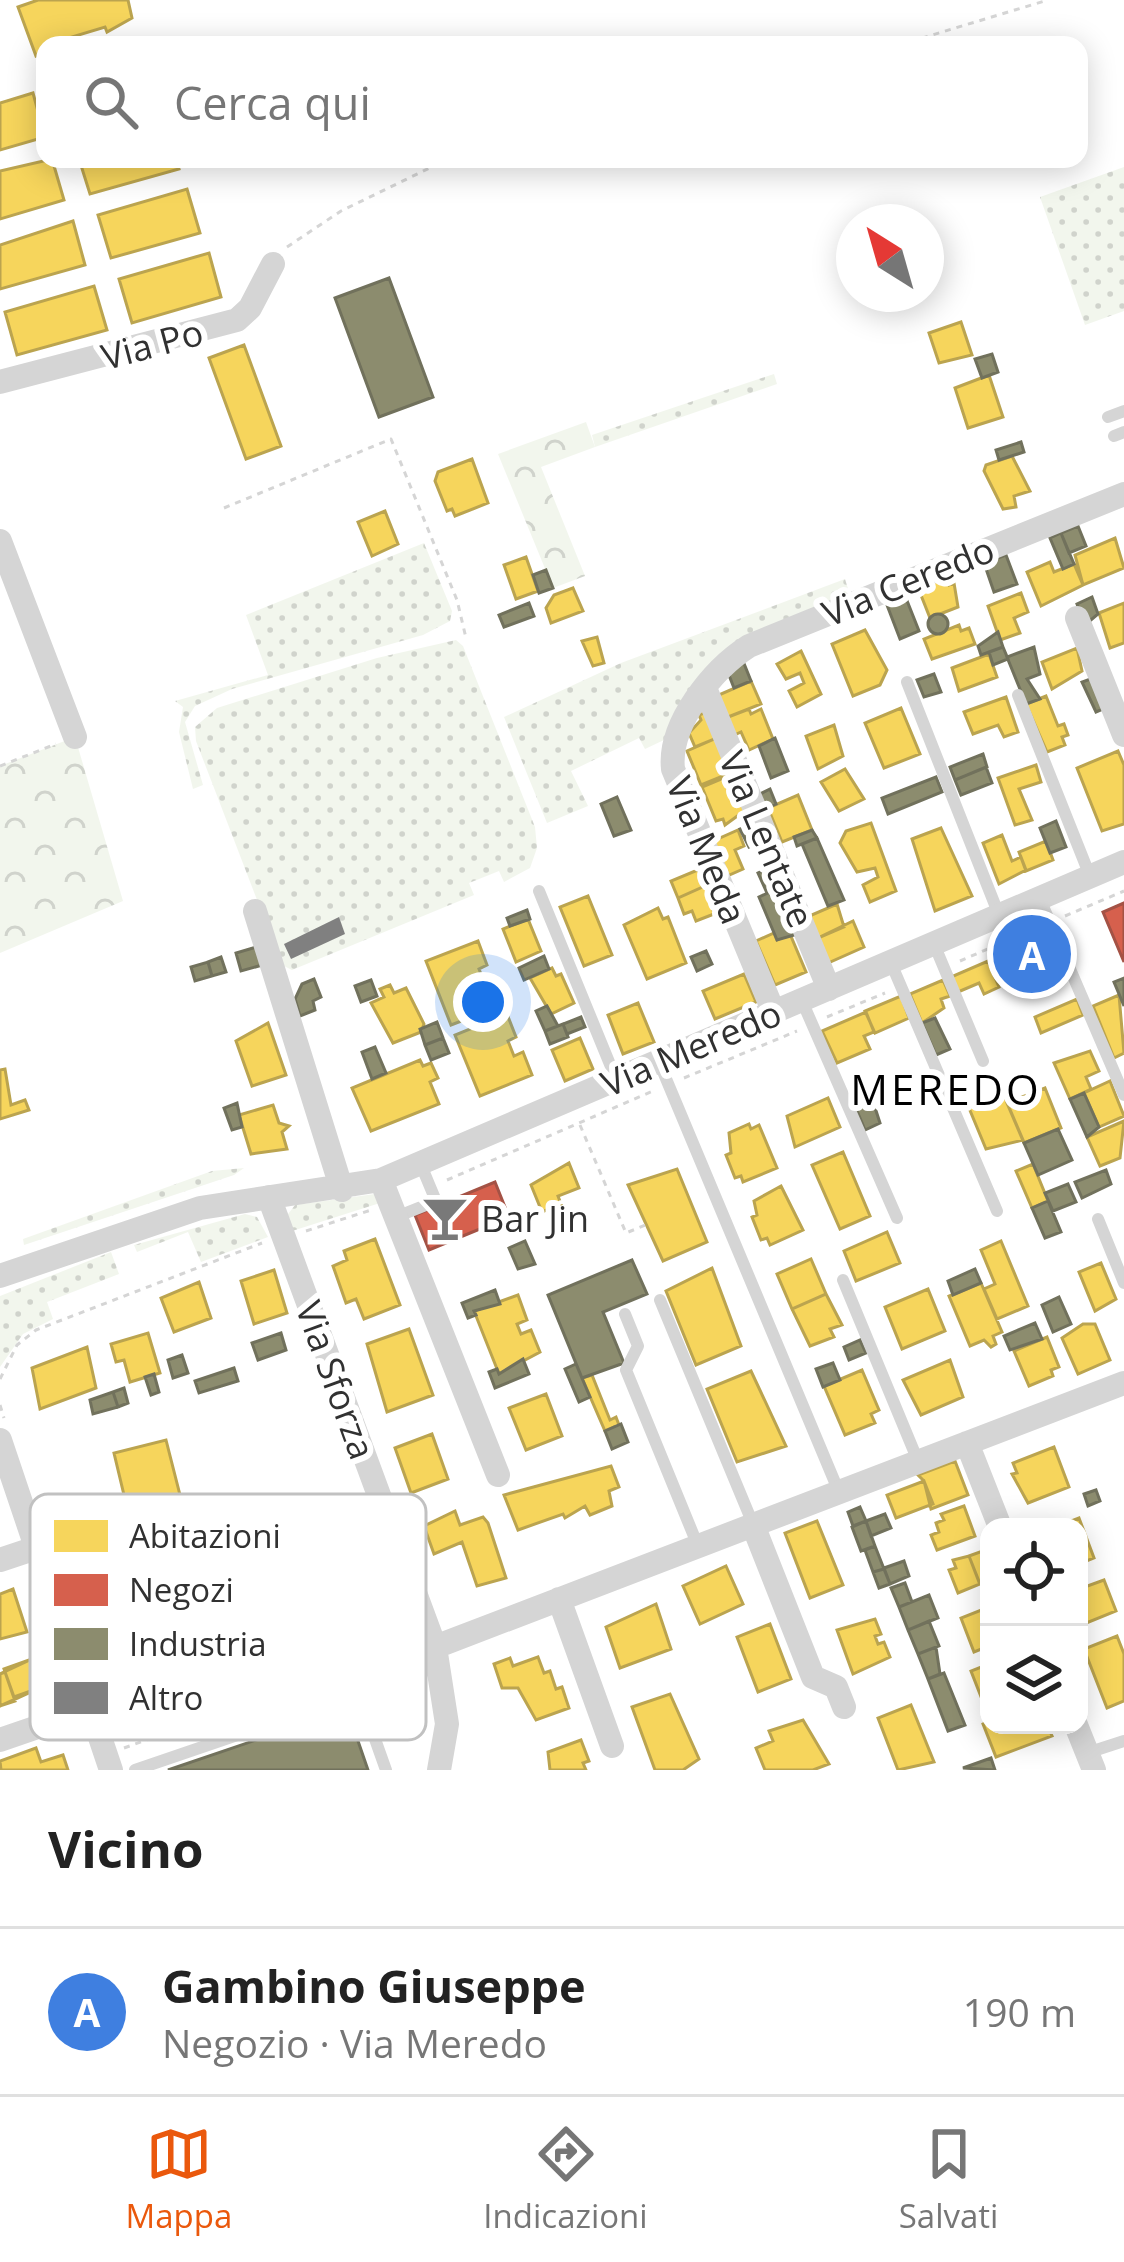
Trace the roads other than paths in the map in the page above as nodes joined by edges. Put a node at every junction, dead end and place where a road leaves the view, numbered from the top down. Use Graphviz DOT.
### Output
graph roads {
  1 [pos="273,264"];
  2 [pos="0,382"];
  3 [pos="1124,411"];
  4 [pos="1108,417"];
  5 [pos="1124,494"];
  6 [pos="0,541"];
  7 [pos="1077,618"];
  8 [pos="907,682"];
  9 [pos="705,688"];
  10 [pos="1018,695"];
  11 [pos="1124,735"];
  12 [pos="75,736"];
  13 [pos="1124,862"];
  14 [pos="1090,877"];
  15 [pos="539,891"];
  16 [pos="1040,899"];
  17 [pos="255,911"];
  18 [pos="1000,916"];
  19 [pos="934,944"];
  20 [pos="891,963"];
  21 [pos="829,989"];
  22 [pos="802,1001"];
  23 [pos="774,1013"];
  24 [pos="983,1061"];
  25 [pos="658,1062"];
  26 [pos="616,1080"];
  27 [pos="1124,1095"];
  28 [pos="421,1165"];
  29 [pos="381,1180"];
  30 [pos="342,1190"];
  31 [pos="269,1197"];
  32 [pos="997,1211"];
  33 [pos="395,1217"];
  34 [pos="897,1218"];
  35 [pos="1098,1220"];
  36 [pos="0,1276"];
  37 [pos="843,1280"];
  38 [pos="1124,1283"];
  39 [pos="660,1300"];
  40 [pos="625,1314"];
  41 [pos="1124,1383"];
  42 [pos="0,1441"];
  43 [pos="967,1443"];
  44 [pos="918,1462"];
  45 [pos="498,1475"];
  46 [pos="838,1492"];
  47 [pos="378,1494"];
  48 [pos="996,1518"];
  49 [pos="753,1525"];
  50 [pos="30,1530"];
  51 [pos="698,1546"];
  52 [pos="30,1550"];
  53 [pos="0,1560"];
  54 [pos="559,1599"];
  55 [pos="426,1623"];
  56 [pos="436,1650"];
  57 [pos="426,1656"];
  58 [pos="844,1707"];
  59 [pos="30,1729"];
  60 [pos="0,1740"];
  61 [pos="223,1740"];
  62 [pos="375,1740"];
  63 [pos="1124,1741"];
  64 [pos="612,1746"];
  65 [pos="1090,1762"];
  66 [pos="135,1770"];
  67 [pos="386,1770"];
  68 [pos="439,1770"];
  1 -- 2 [label="street, Via Po"];
  3 -- 4 [label="lane"];
  5 -- 9 [label="street, Via Ceredo"];
  6 -- 12 [label="street"];
  7 -- 11 [label="street"];
  8 -- 18 [label="lane"];
  9 -- 21 [label="street, Via Lentate"];
  9 -- 23 [label="street, Via Meda"];
  10 -- 14 [label="lane"];
  13 -- 14 [label="street, Via Meredo"];
  14 -- 16 [label="street, Via Meredo"];
  15 -- 26 [label="lane"];
  16 -- 18 [label="street, Via Meredo"];
  16 -- 27 [label="lane"];
  17 -- 30 [label="street"];
  18 -- 19 [label="street, Via Meredo"];
  19 -- 20 [label="street, Via Meredo"];
  19 -- 24 [label="lane"];
  20 -- 21 [label="street, Via Meredo"];
  20 -- 32 [label="lane"];
  21 -- 22 [label="street, Via Meredo"];
  22 -- 23 [label="street, Via Meredo"];
  22 -- 34 [label="lane"];
  23 -- 25 [label="street, Via Meredo"];
  25 -- 26 [label="street, Via Meredo"];
  25 -- 46 [label="lane"];
  26 -- 28 [label="street, Via Meredo"];
  28 -- 29 [label="street, Via Meredo"];
  28 -- 33 [label="lane"];
  29 -- 30 [label="street, Via Meredo"];
  29 -- 33 [label="street"];
  30 -- 31 [label="street, Via Meredo"];
  31 -- 36 [label="street, Via Meredo"];
  31 -- 47 [label="street, Via Sforza"];
  33 -- 45 [label="street"];
  35 -- 38 [label="lane"];
  37 -- 44 [label="lane"];
  39 -- 49 [label="lane"];
  40 -- 51 [label="lane"];
  41 -- 43 [label="street"];
  42 -- 50 [label="street"];
  43 -- 44 [label="street"];
  43 -- 48 [label="street"];
  44 -- 46 [label="street"];
  46 -- 49 [label="street"];
  49 -- 51 [label="street"];
  49 -- 58 [label="street"];
  51 -- 54 [label="street"];
  52 -- 53 [label="street"];
  54 -- 56 [label="street"];
  54 -- 64 [label="street"];
  55 -- 56 [label="street, Via Sforza"];
  56 -- 57 [label="lane"];
  56 -- 68 [label="street, Via Sforza"];
  59 -- 60 [label="street"];
  61 -- 66 [label="lane"];
  62 -- 67 [label="lane"];
  63 -- 65 [label="lane"];
}
